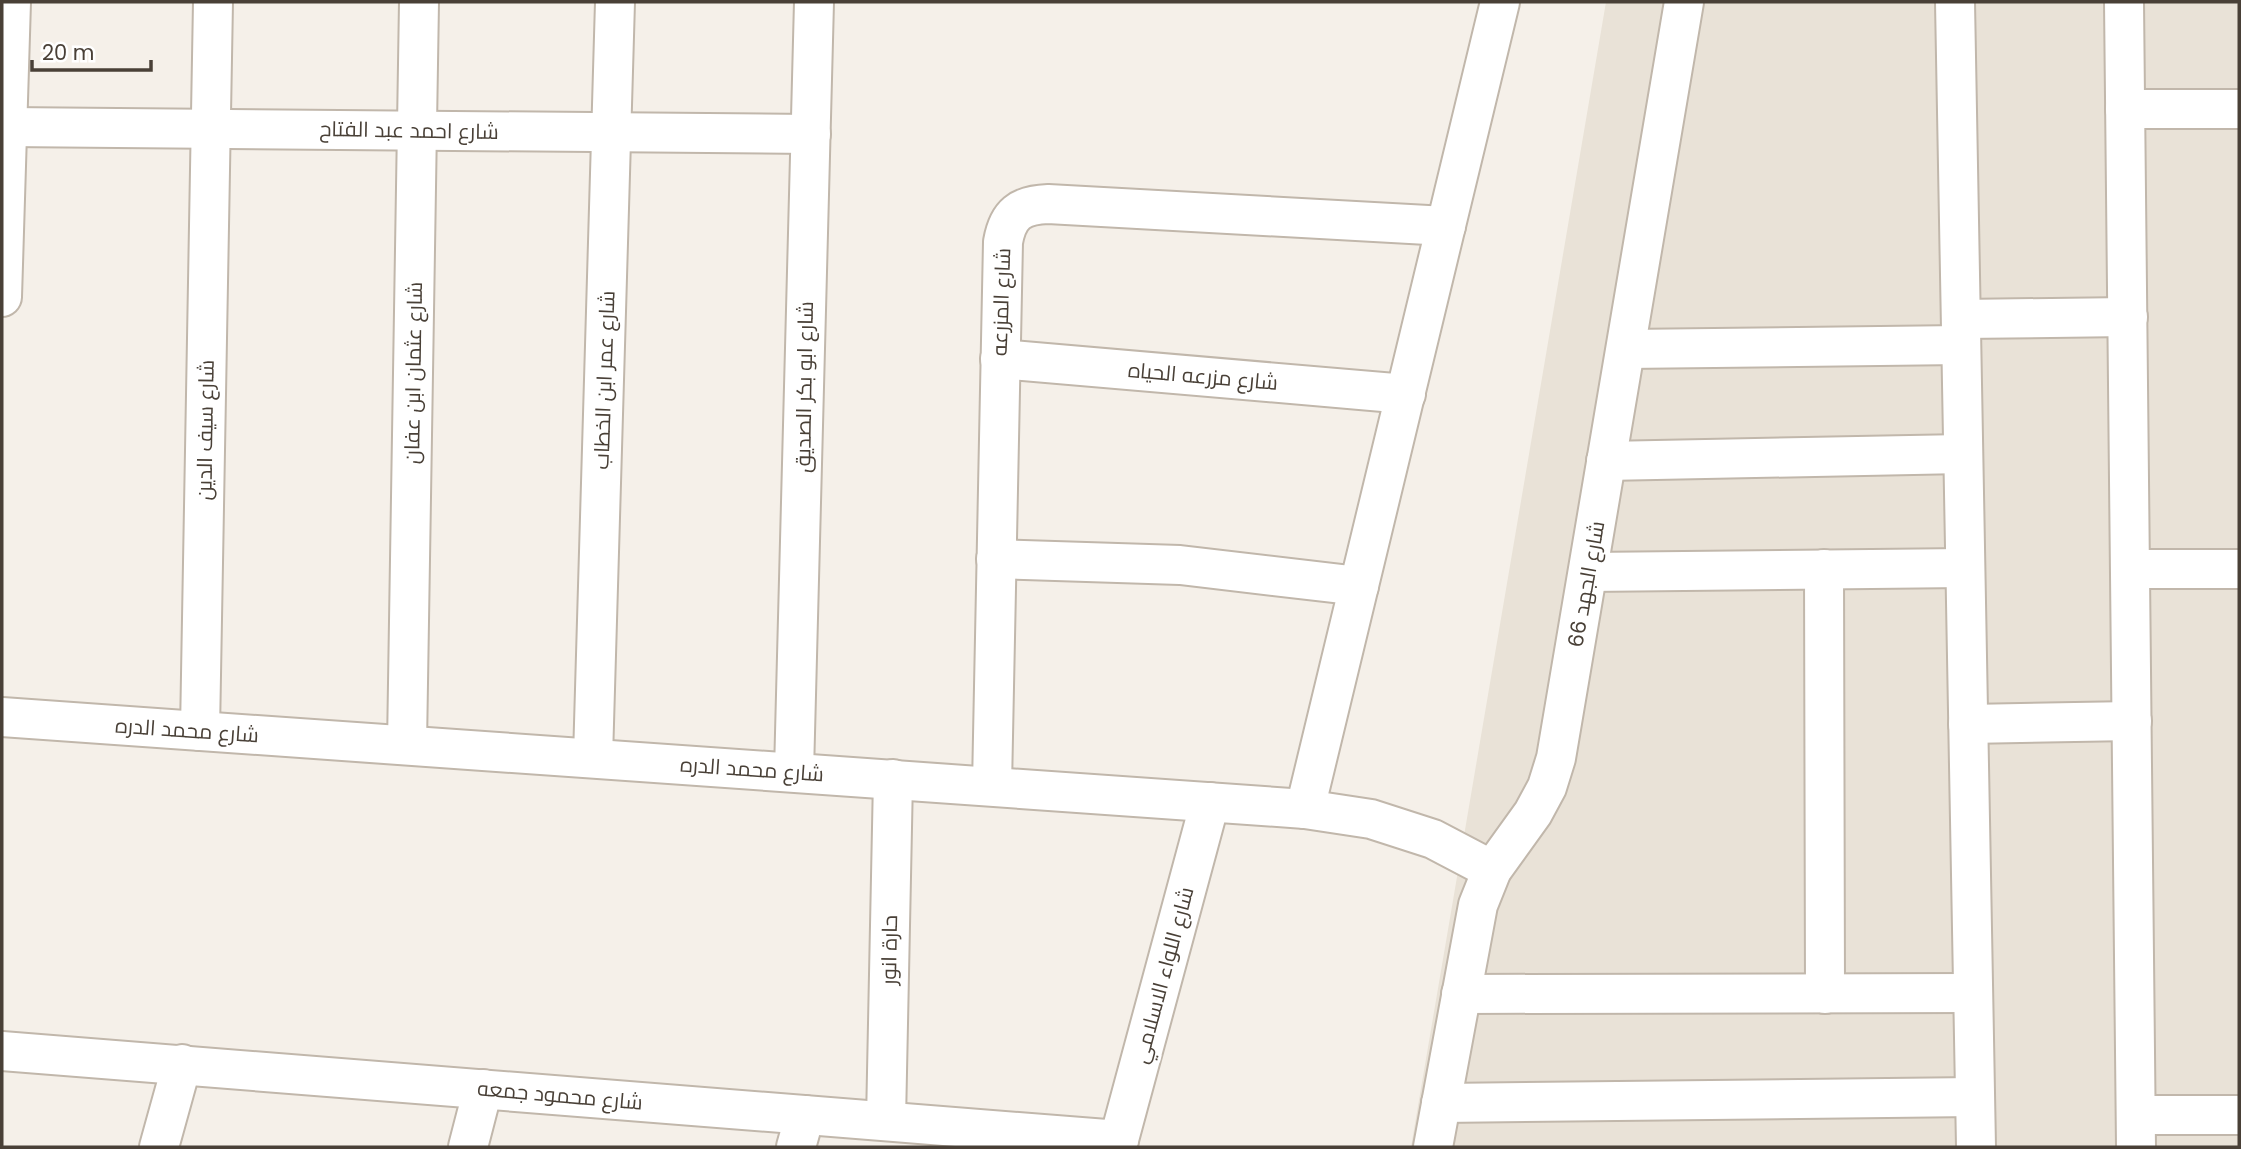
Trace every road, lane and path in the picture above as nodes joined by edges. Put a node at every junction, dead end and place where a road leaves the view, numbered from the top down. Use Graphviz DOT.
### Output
graph roads {
  1 [pos="11,2"];
  2 [pos="213,2"];
  3 [pos="419,2"];
  4 [pos="615,2"];
  5 [pos="814,2"];
  6 [pos="1500,2"];
  7 [pos="1684,2"];
  8 [pos="1955,2"];
  9 [pos="2124,2"];
  10 [pos="2125,109"];
  11 [pos="2239,109"];
  12 [pos="7,127"];
  13 [pos="209,128"];
  14 [pos="417,130"];
  15 [pos="611,132"];
  16 [pos="811,134"];
  17 [pos="1446,226"];
  18 [pos="2,297"];
  19 [pos="2128,317"];
  20 [pos="1961,332"];
  21 [pos="1626,349"];
  22 [pos="1000,359"];
  23 [pos="1406,394"];
  24 [pos="1963,454"];
  25 [pos="1606,461"];
  26 [pos="996,559"];
  27 [pos="1965,568"];
  28 [pos="1824,569"];
  29 [pos="2130,569"];
  30 [pos="2239,569"];
  31 [pos="1588,572"];
  32 [pos="1359,586"];
  33 [pos="2,717"];
  34 [pos="2132,721"];
  35 [pos="1968,724"];
  36 [pos="200,731"];
  37 [pos="407,745"];
  38 [pos="593,758"];
  39 [pos="794,772"];
  40 [pos="893,779"];
  41 [pos="992,786"];
  42 [pos="1210,802"];
  43 [pos="1306,808"];
  44 [pos="1492,870"];
  45 [pos="1825,993"];
  46 [pos="1973,993"];
  47 [pos="1461,994"];
  48 [pos="2,1051"];
  49 [pos="182,1064"];
  50 [pos="483,1090"];
  51 [pos="1975,1097"];
  52 [pos="1441,1103"];
  53 [pos="2239,1115"];
  54 [pos="886,1121"];
  55 [pos="801,1131"];
  56 [pos="2136,1131"];
  57 [pos="1118,1143"];
  58 [pos="159,1147"];
  59 [pos="468,1147"];
  60 [pos="1433,1147"];
  61 [pos="1976,1147"];
  1 -- 12 [label="street"];
  2 -- 13 [label="street, شارع سيف الدين"];
  3 -- 14 [label="street, شارع عثمان ابن عفان"];
  4 -- 15 [label="street, شارع عمر ابن الخطاب"];
  5 -- 16 [label="street, شارع ابو بكر الصديق"];
  6 -- 17 [label="street"];
  7 -- 21 [label="street, شارع الجهد 66"];
  8 -- 20 [label="street"];
  9 -- 10 [label="street"];
  10 -- 11 [label="street"];
  10 -- 19 [label="street"];
  12 -- 13 [label="street, شارع احمد عبد الفتاح"];
  12 -- 18 [label="street"];
  13 -- 14 [label="street, شارع احمد عبد الفتاح"];
  13 -- 36 [label="street, شارع سيف الدين"];
  14 -- 15 [label="street, شارع احمد عبد الفتاح"];
  14 -- 37 [label="street, شارع عثمان ابن عفان"];
  15 -- 16 [label="street, شارع احمد عبد الفتاح"];
  15 -- 38 [label="street, شارع عمر ابن الخطاب"];
  16 -- 39 [label="street, شارع ابو بكر الصديق"];
  17 -- 22 [label="street, شارع المزرعه"];
  17 -- 23 [label="street"];
  19 -- 20 [label="street"];
  19 -- 29 [label="street"];
  20 -- 21 [label="street"];
  20 -- 24 [label="street"];
  21 -- 25 [label="street, شارع الجهد 66"];
  22 -- 23 [label="street, شارع مزرعه الحياه"];
  22 -- 26 [label="street, شارع المزرعه"];
  23 -- 32 [label="street"];
  24 -- 25 [label="street"];
  24 -- 27 [label="street"];
  25 -- 31 [label="street, شارع الجهد 66"];
  26 -- 32 [label="street"];
  26 -- 41 [label="street, شارع المزرعه"];
  27 -- 28 [label="street"];
  27 -- 35 [label="street"];
  28 -- 31 [label="street"];
  28 -- 45 [label="street"];
  29 -- 30 [label="street"];
  29 -- 34 [label="street"];
  31 -- 44 [label="street, شارع الجهد 66"];
  32 -- 43 [label="street"];
  33 -- 36 [label="street, شارع محمد الدره"];
  34 -- 35 [label="street"];
  34 -- 56 [label="street"];
  35 -- 46 [label="street"];
  36 -- 37 [label="street, شارع محمد الدره"];
  37 -- 38 [label="street, شارع محمد الدره"];
  38 -- 39 [label="street, شارع محمد الدره"];
  39 -- 40 [label="street, شارع محمد الدره"];
  40 -- 41 [label="street, شارع محمد الدره"];
  40 -- 54 [label="street, حارة انور"];
  41 -- 42 [label="street, شارع محمد الدره"];
  42 -- 43 [label="street, شارع محمد الدره"];
  42 -- 57 [label="street, شارع اللواء الاسلامي"];
  43 -- 44 [label="street, شارع محمد الدره"];
  44 -- 47 [label="street, شارع الجهد 66"];
  45 -- 46 [label="street"];
  45 -- 47 [label="street"];
  46 -- 51 [label="street"];
  47 -- 52 [label="street, شارع الجهد 66"];
  48 -- 49 [label="street, شارع محمود جمعه"];
  49 -- 50 [label="street, شارع محمود جمعه"];
  49 -- 58 [label="street"];
  50 -- 55 [label="street, شارع محمود جمعه"];
  50 -- 59 [label="street"];
  51 -- 52 [label="street"];
  51 -- 61 [label="street"];
  52 -- 60 [label="street, شارع الجهد 66"];
  53 -- 56 [label="street"];
  54 -- 55 [label="street, شارع محمود جمعه"];
  54 -- 57 [label="street, شارع محمود جمعه"];
}
